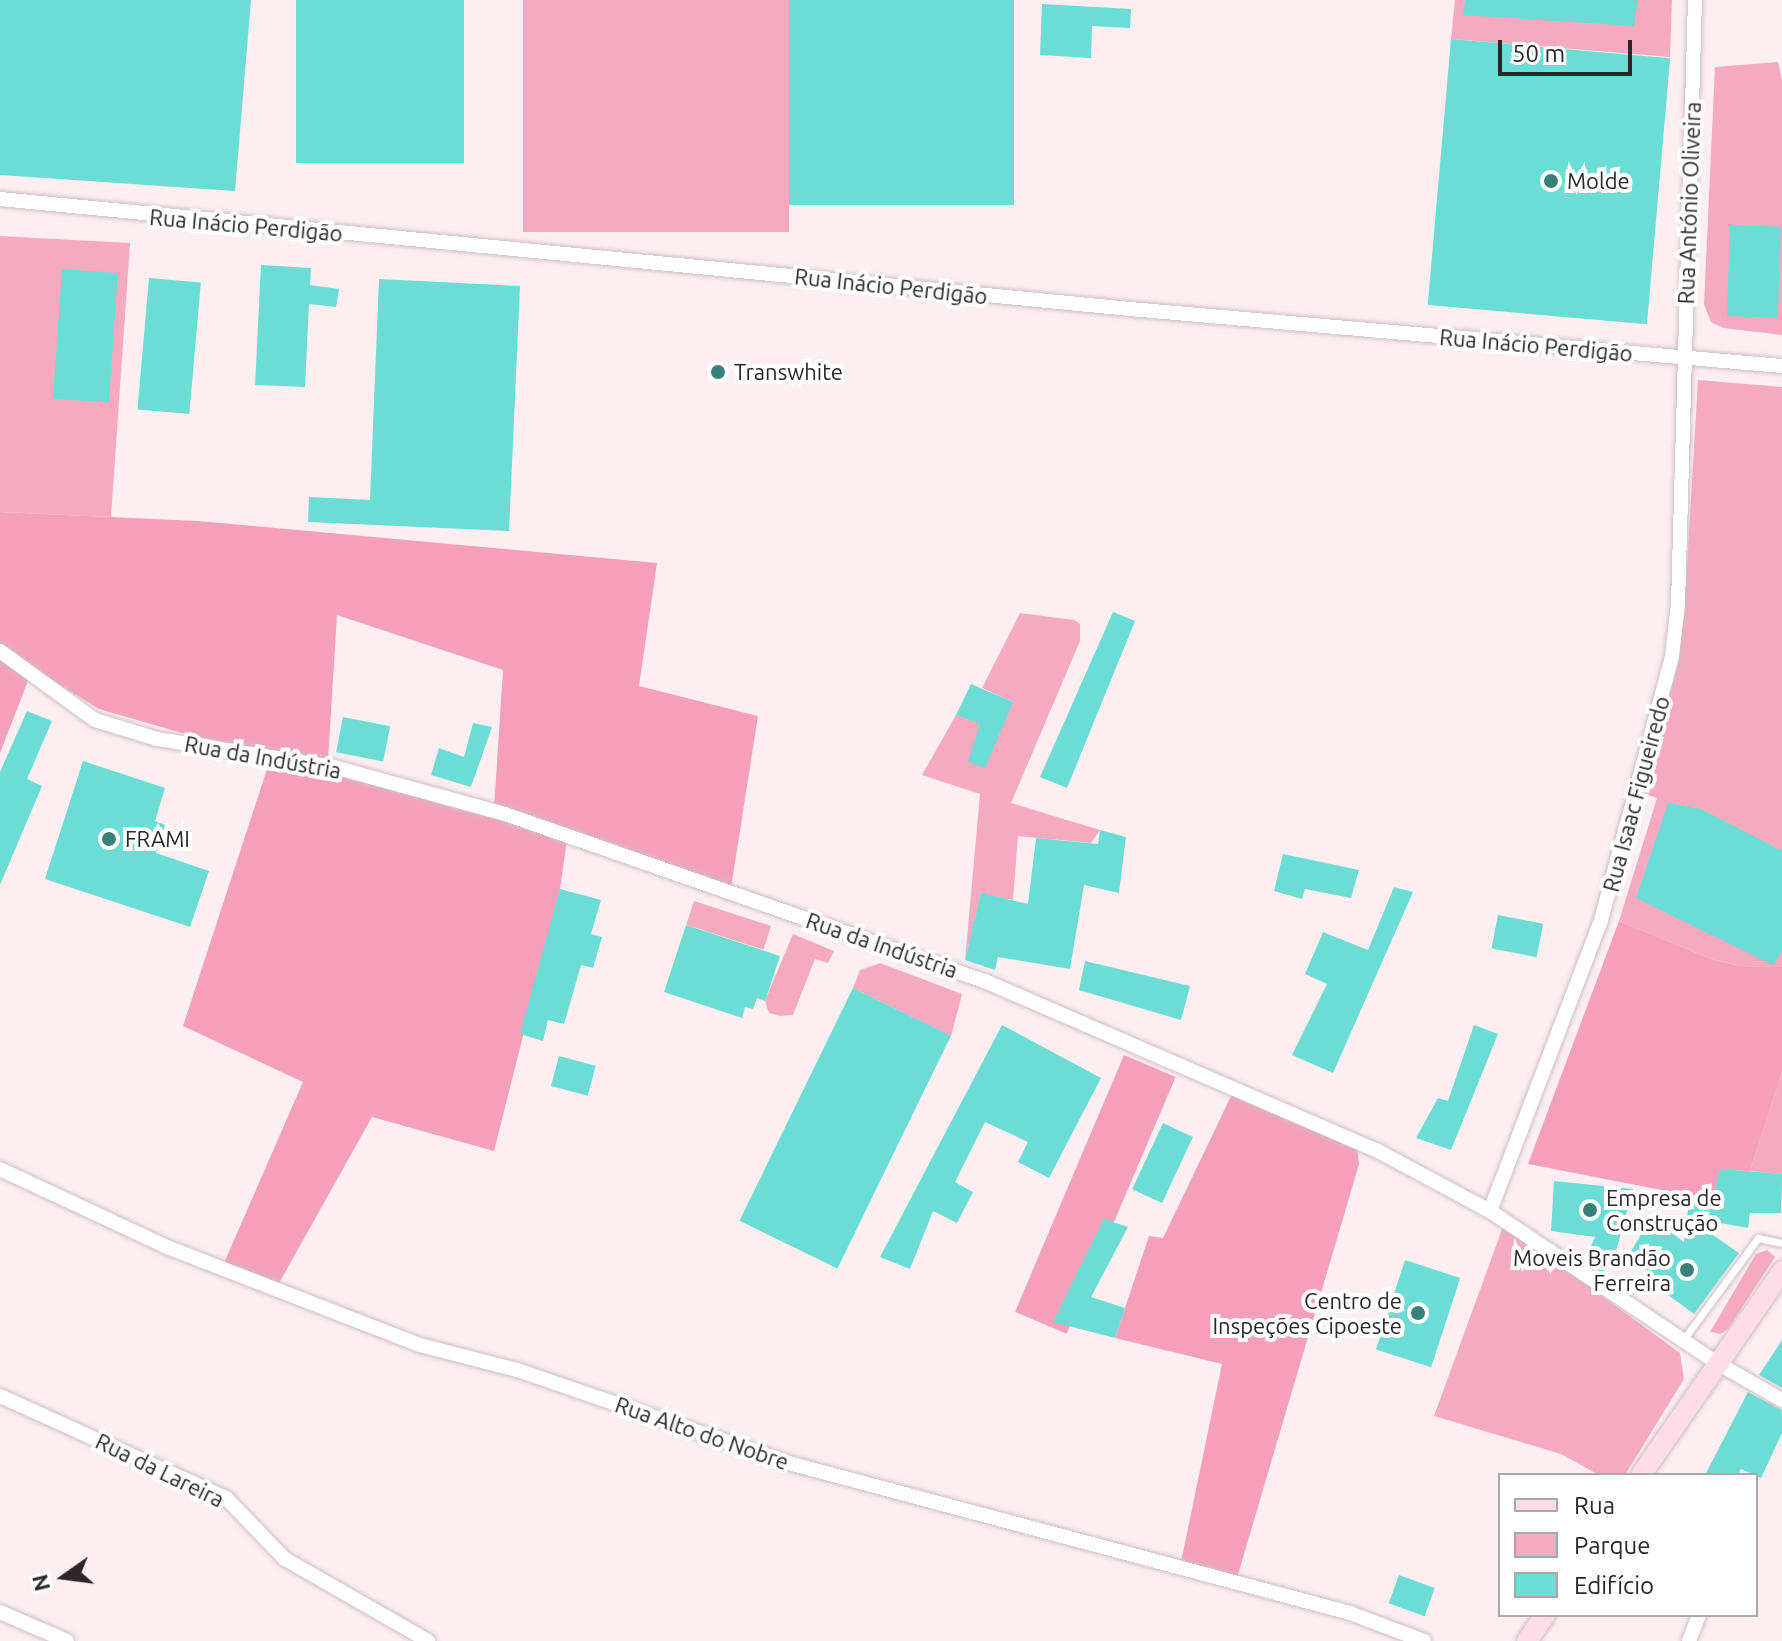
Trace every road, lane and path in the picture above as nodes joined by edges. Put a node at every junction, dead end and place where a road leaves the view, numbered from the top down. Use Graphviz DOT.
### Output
graph roads {
  1 [pos="1695,0"];
  2 [pos="0,199"];
  3 [pos="1685,358"];
  4 [pos="1782,366"];
  5 [pos="0,651"];
  6 [pos="0,1169"];
  7 [pos="1490,1211"];
  8 [pos="1782,1243"];
  9 [pos="1782,1271"];
  10 [pos="1683,1340"];
  11 [pos="1717,1363"];
  12 [pos="0,1396"];
  13 [pos="1782,1400"];
  14 [pos="1642,1473"];
  15 [pos="0,1612"];
  16 [pos="1544,1617"];
  17 [pos="1698,1617"];
  18 [pos="67,1641"];
  19 [pos="428,1641"];
  20 [pos="1424,1641"];
  21 [pos="1527,1641"];
  22 [pos="1689,1641"];
  1 -- 3 [label="street, Rua António Oliveira"];
  2 -- 3 [label="street, Rua Inácio Perdigão"];
  3 -- 4 [label="street, Rua Inácio Perdigão"];
  3 -- 7 [label="street, Rua Isaac Figueiredo"];
  5 -- 7 [label="street, Rua da Indústria"];
  6 -- 20 [label="street, Rua Alto do Nobre"];
  7 -- 10 [label="street, Rua da Indústria"];
  8 -- 10 [label="lane"];
  9 -- 11 [label="main road"];
  10 -- 11 [label="street, Rua da Indústria"];
  11 -- 13 [label="street, Rua da Indústria"];
  11 -- 14 [label="main road"];
  12 -- 19 [label="street, Rua da Lareira"];
  15 -- 18 [label="street"];
  16 -- 21 [label="main road"];
  17 -- 22 [label="street"];
}
